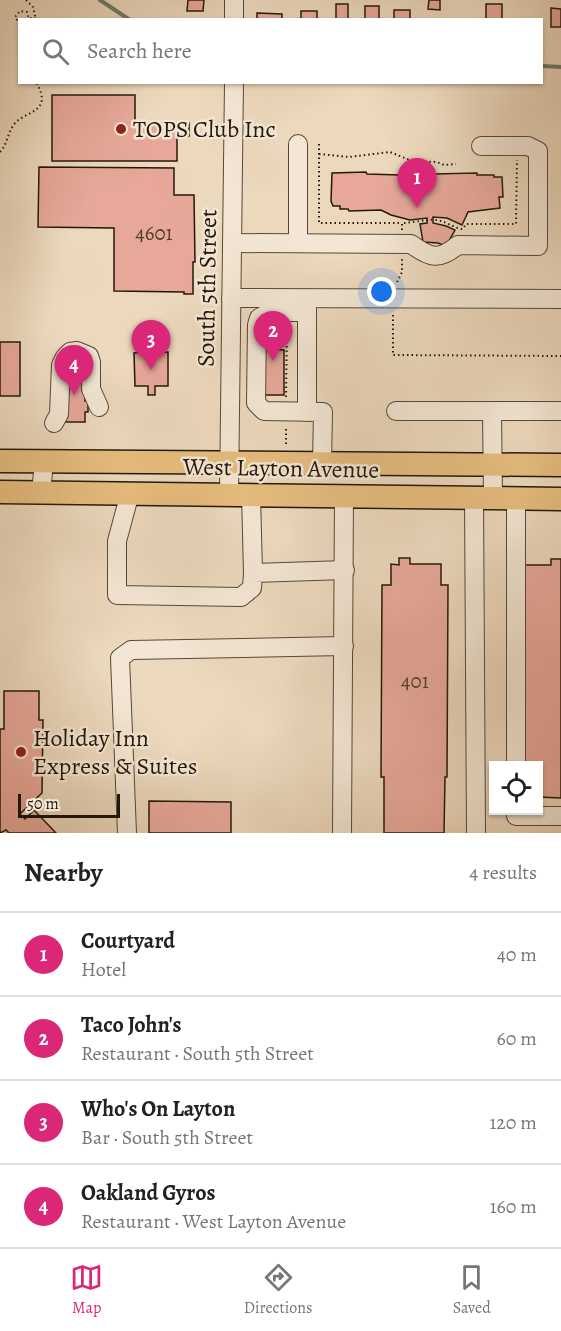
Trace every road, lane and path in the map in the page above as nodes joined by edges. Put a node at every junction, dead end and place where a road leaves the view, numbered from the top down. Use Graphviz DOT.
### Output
graph roads {
  1 [pos="26,0"];
  2 [pos="234,0"];
  3 [pos="29,18"];
  4 [pos="36,18"];
  5 [pos="234,18"];
  6 [pos="18,21"];
  7 [pos="37,84"];
  8 [pos="234,84"];
  9 [pos="298,144"];
  10 [pos="319,144"];
  11 [pos="481,146"];
  12 [pos="517,146"];
  13 [pos="0,152"];
  14 [pos="319,154"];
  15 [pos="456,164"];
  16 [pos="402,224"];
  17 [pos="232,243"];
  18 [pos="297,243"];
  19 [pos="402,244"];
  20 [pos="395,285"];
  21 [pos="231,298"];
  22 [pos="561,299"];
  23 [pos="393,307"];
  24 [pos="307,312"];
  25 [pos="287,324"];
  26 [pos="257,325"];
  27 [pos="561,356"];
  28 [pos="286,402"];
  29 [pos="99,407"];
  30 [pos="396,411"];
  31 [pos="492,411"];
  32 [pos="561,411"];
  33 [pos="307,412"];
  34 [pos="286,418"];
  35 [pos="54,423"];
  36 [pos="286,444"];
  37 [pos="0,461"];
  38 [pos="44,462"];
  39 [pos="230,463"];
  40 [pos="322,464"];
  41 [pos="493,465"];
  42 [pos="561,465"];
  43 [pos="0,492"];
  44 [pos="41,492"];
  45 [pos="130,494"];
  46 [pos="240,494"];
  47 [pos="344,496"];
  48 [pos="484,498"];
  49 [pos="516,498"];
  50 [pos="561,499"];
  51 [pos="345,570"];
  52 [pos="253,573"];
  53 [pos="344,646"];
  54 [pos="516,761"];
  55 [pos="561,816"];
  56 [pos="516,820"];
  57 [pos="127,833"];
  58 [pos="342,833"];
  59 [pos="476,833"];
  1 -- 4 [label="path"];
  2 -- 5 [label="street"];
  3 -- 6 [label="path"];
  7 -- 13 [label="path"];
  8 -- 17 [label="street, South 5th Street"];
  9 -- 18 [label="street"];
  10 -- 14 [label="path"];
  11 -- 12 [label="street"];
  12 -- 16 [label="path"];
  12 -- 19 [label="street"];
  14 -- 15 [label="path"];
  14 -- 16 [label="path"];
  16 -- 19 [label="path"];
  17 -- 18 [label="street"];
  17 -- 21 [label="street, South 5th Street"];
  18 -- 19 [label="street"];
  19 -- 20 [label="path"];
  21 -- 24 [label="street"];
  21 -- 39 [label="street, South 5th Street"];
  22 -- 24 [label="street"];
  23 -- 27 [label="path"];
  24 -- 25 [label="street"];
  24 -- 26 [label="street"];
  24 -- 33 [label="street"];
  25 -- 26 [label="street"];
  25 -- 28 [label="path"];
  26 -- 33 [label="street"];
  29 -- 35 [label="street"];
  30 -- 31 [label="street"];
  31 -- 32 [label="street"];
  31 -- 41 [label="street"];
  33 -- 40 [label="street"];
  34 -- 36 [label="path"];
  37 -- 38 [label="main road, West Layton Avenue"];
  38 -- 39 [label="main road, West Layton Avenue"];
  38 -- 44 [label="street"];
  39 -- 40 [label="main road, West Layton Avenue"];
  39 -- 46 [label="street, South 5th Street"];
  40 -- 41 [label="main road, West Layton Avenue"];
  41 -- 42 [label="main road, West Layton Avenue"];
  41 -- 48 [label="street"];
  43 -- 44 [label="main road, West Layton Avenue"];
  44 -- 45 [label="main road, West Layton Avenue"];
  45 -- 46 [label="main road, West Layton Avenue"];
  45 -- 52 [label="street"];
  46 -- 47 [label="main road, West Layton Avenue"];
  46 -- 52 [label="street, South 5th Street"];
  47 -- 48 [label="main road, West Layton Avenue"];
  47 -- 51 [label="street"];
  48 -- 49 [label="main road, West Layton Avenue"];
  48 -- 59 [label="street"];
  49 -- 50 [label="main road, West Layton Avenue"];
  49 -- 54 [label="street"];
  51 -- 52 [label="street"];
  51 -- 53 [label="street"];
  53 -- 57 [label="street"];
  53 -- 58 [label="street"];
  55 -- 56 [label="street"];
}
